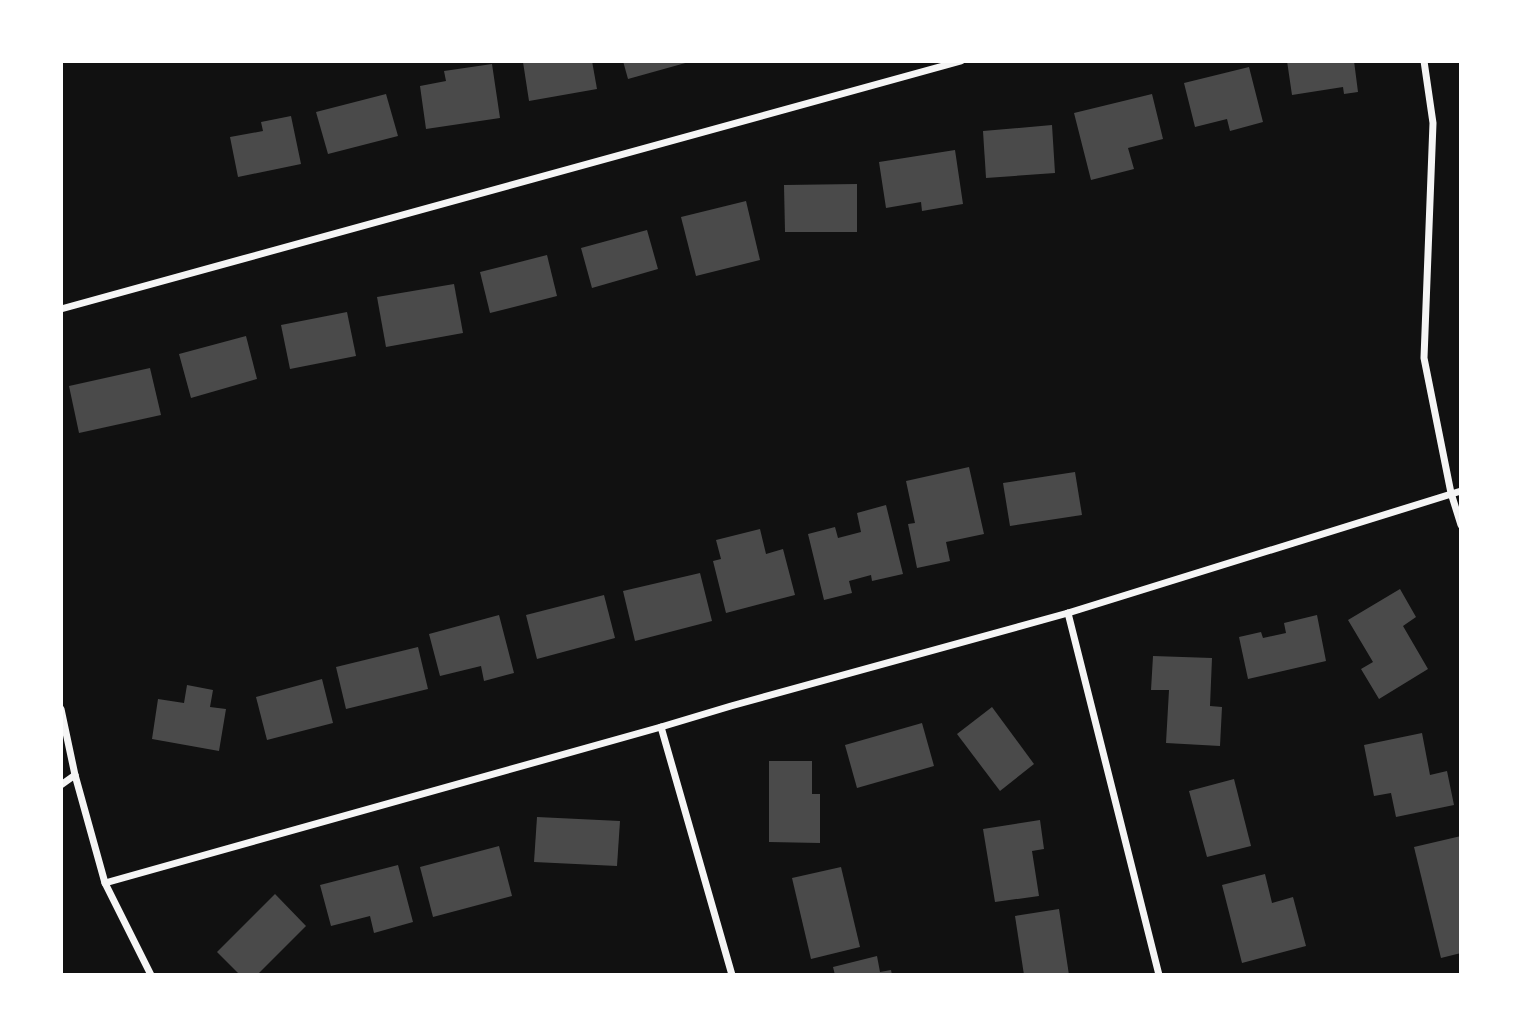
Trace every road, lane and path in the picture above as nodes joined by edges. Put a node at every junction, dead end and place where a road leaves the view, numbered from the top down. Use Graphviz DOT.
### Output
graph roads {
  1 [pos="961,61"];
  2 [pos="1424,61"];
  3 [pos="61,309"];
  4 [pos="1461,491"];
  5 [pos="1451,493"];
  6 [pos="1461,525"];
  7 [pos="1068,613"];
  8 [pos="61,709"];
  9 [pos="661,727"];
  10 [pos="75,775"];
  11 [pos="61,785"];
  12 [pos="105,883"];
  13 [pos="151,975"];
  14 [pos="732,975"];
  15 [pos="1159,975"];
  1 -- 3 [label="street"];
  2 -- 5 [label="street"];
  4 -- 5 [label="street"];
  5 -- 6 [label="street"];
  5 -- 7 [label="street"];
  7 -- 9 [label="street"];
  7 -- 15 [label="street"];
  8 -- 10 [label="street"];
  9 -- 12 [label="street"];
  9 -- 14 [label="street"];
  10 -- 11 [label="street"];
  10 -- 12 [label="street"];
  12 -- 13 [label="street"];
}
